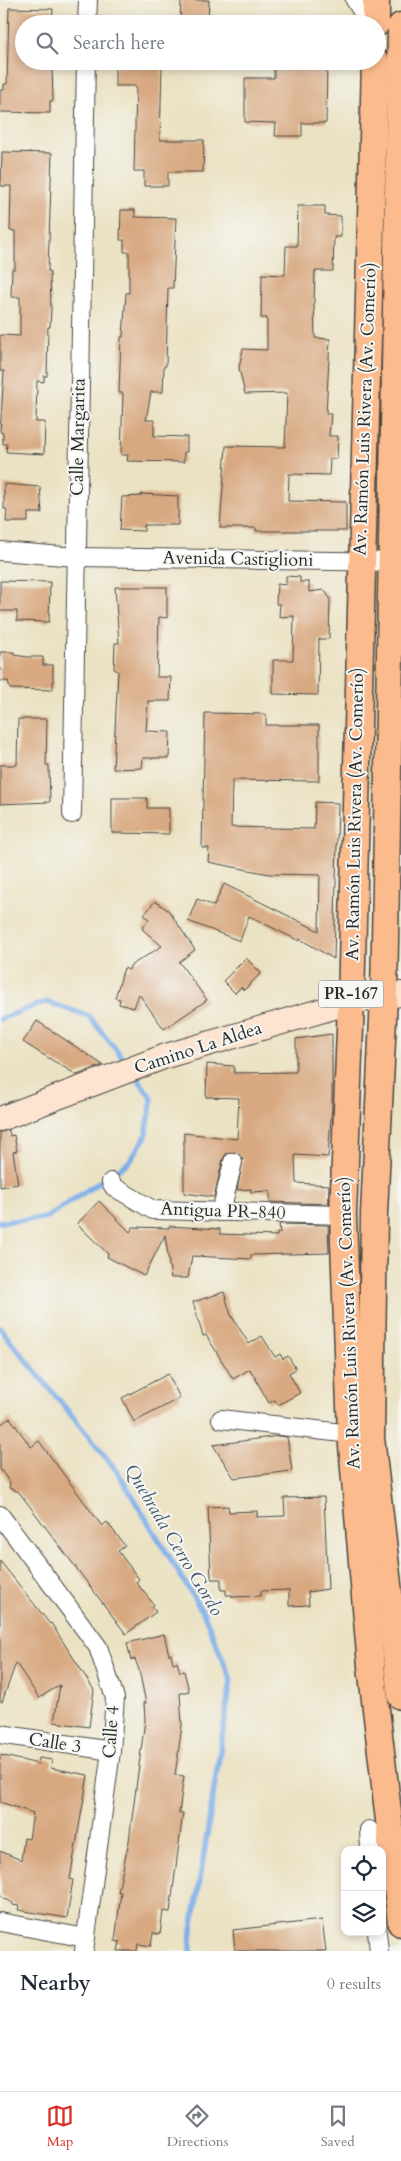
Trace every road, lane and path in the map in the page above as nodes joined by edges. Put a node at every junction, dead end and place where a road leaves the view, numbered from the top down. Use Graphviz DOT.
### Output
graph roads {
  1 [pos="88,0"];
  2 [pos="355,0"];
  3 [pos="376,0"];
  4 [pos="87,15"];
  5 [pos="364,15"];
  6 [pos="376,15"];
  7 [pos="401,26"];
  8 [pos="86,70"];
  9 [pos="375,70"];
  10 [pos="0,551"];
  11 [pos="76,557"];
  12 [pos="360,561"];
  13 [pos="396,562"];
  14 [pos="72,814"];
  15 [pos="393,995"];
  16 [pos="351,1002"];
  17 [pos="0,1119"];
  18 [pos="232,1162"];
  19 [pos="111,1182"];
  20 [pos="221,1212"];
  21 [pos="342,1216"];
  22 [pos="221,1419"];
  23 [pos="350,1434"];
  24 [pos="0,1515"];
  25 [pos="401,1696"];
  26 [pos="0,1734"];
  27 [pos="111,1752"];
  28 [pos="369,1830"];
  29 [pos="370,1846"];
  30 [pos="0,1922"];
  31 [pos="401,1923"];
  32 [pos="377,1936"];
  33 [pos="85,1944"];
  34 [pos="379,1951"];
  1 -- 4 [label="street"];
  2 -- 5 [label="street"];
  3 -- 6 [label="main road"];
  7 -- 13 [label="main road, Av. Ramón Luis Rivera (Av. Comerío) / PR-167"];
  8 -- 11 [label="street, Calle Margarita"];
  9 -- 12 [label="main road, Av. Ramón Luis Rivera (Av. Comerío) / PR-167"];
  10 -- 11 [label="street, Avenida Castiglioni"];
  11 -- 12 [label="street, Avenida Castiglioni"];
  11 -- 14 [label="street, Calle Margarita"];
  12 -- 13 [label="street, Avenida Castiglioni"];
  12 -- 16 [label="main road, Av. Ramón Luis Rivera (Av. Comerío) / PR-167"];
  13 -- 15 [label="main road, Av. Ramón Luis Rivera (Av. Comerío) / PR-167"];
  15 -- 16 [label="street, Camino La Aldea"];
  15 -- 25 [label="main road, Av. Ramón Luis Rivera (Av. Comerío) / PR-167"];
  16 -- 17 [label="street, Camino La Aldea"];
  16 -- 21 [label="main road, Av. Ramón Luis Rivera (Av. Comerío) / PR-167"];
  18 -- 20 [label="street"];
  19 -- 20 [label="street, Antigua PR-840"];
  20 -- 21 [label="street, Antigua PR-840"];
  21 -- 23 [label="main road, Av. Ramón Luis Rivera (Av. Comerío) / PR-167"];
  22 -- 23 [label="street"];
  23 -- 31 [label="main road, Av. Ramón Luis Rivera (Av. Comerío) / PR-167"];
  24 -- 27 [label="street, Calle 4"];
  26 -- 27 [label="street, Calle 3"];
  27 -- 33 [label="street, Calle 4"];
  28 -- 29 [label="street"];
  30 -- 33 [label="street"];
  32 -- 34 [label="street"];
}
